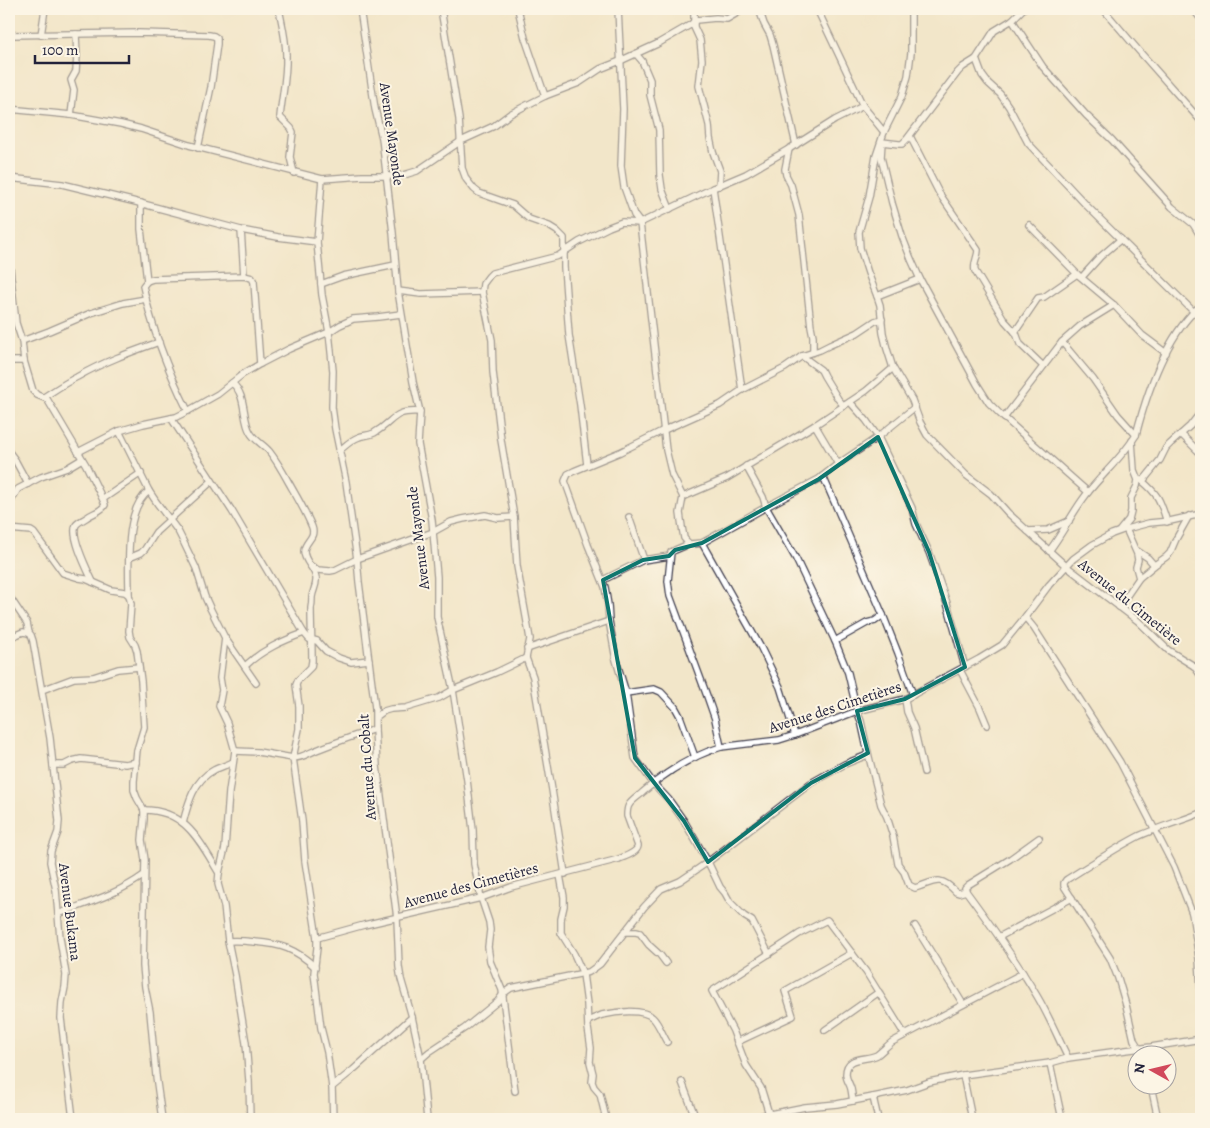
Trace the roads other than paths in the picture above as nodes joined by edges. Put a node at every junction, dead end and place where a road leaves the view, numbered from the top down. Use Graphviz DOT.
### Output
graph roads {
  1 [pos="45,9"];
  2 [pos="279,9"];
  3 [pos="360,9"];
  4 [pos="441,9"];
  5 [pos="518,9"];
  6 [pos="618,9"];
  7 [pos="694,9"];
  8 [pos="744,9"];
  9 [pos="760,9"];
  10 [pos="817,9"];
  11 [pos="911,9"];
  12 [pos="1023,9"];
  13 [pos="1103,9"];
  14 [pos="1192,9"];
  15 [pos="1201,19"];
  16 [pos="1012,20"];
  17 [pos="694,22"];
  18 [pos="76,34"];
  19 [pos="9,35"];
  20 [pos="42,35"];
  21 [pos="636,54"];
  22 [pos="976,59"];
  23 [pos="620,61"];
  24 [pos="545,96"];
  25 [pos="863,106"];
  26 [pos="9,109"];
  27 [pos="70,116"];
  28 [pos="1201,121"];
  29 [pos="884,132"];
  30 [pos="910,136"];
  31 [pos="461,141"];
  32 [pos="882,142"];
  33 [pos="902,144"];
  34 [pos="796,145"];
  35 [pos="916,147"];
  36 [pos="198,148"];
  37 [pos="788,149"];
  38 [pos="294,173"];
  39 [pos="386,176"];
  40 [pos="9,178"];
  41 [pos="322,179"];
  42 [pos="716,187"];
  43 [pos="141,203"];
  44 [pos="670,209"];
  45 [pos="640,223"];
  46 [pos="1029,225"];
  47 [pos="241,230"];
  48 [pos="1201,237"];
  49 [pos="1121,239"];
  50 [pos="317,242"];
  51 [pos="564,251"];
  52 [pos="9,259"];
  53 [pos="395,266"];
  54 [pos="244,276"];
  55 [pos="1079,276"];
  56 [pos="920,279"];
  57 [pos="147,281"];
  58 [pos="321,284"];
  59 [pos="398,291"];
  60 [pos="482,292"];
  61 [pos="878,296"];
  62 [pos="146,299"];
  63 [pos="1201,305"];
  64 [pos="1114,306"];
  65 [pos="1194,312"];
  66 [pos="401,314"];
  67 [pos="882,319"];
  68 [pos="329,332"];
  69 [pos="1015,332"];
  70 [pos="22,341"];
  71 [pos="159,342"];
  72 [pos="1062,342"];
  73 [pos="813,352"];
  74 [pos="1166,353"];
  75 [pos="802,356"];
  76 [pos="9,361"];
  77 [pos="24,361"];
  78 [pos="260,364"];
  79 [pos="1043,366"];
  80 [pos="894,368"];
  81 [pos="232,383"];
  82 [pos="742,390"];
  83 [pos="44,397"];
  84 [pos="847,404"];
  85 [pos="915,407"];
  86 [pos="188,412"];
  87 [pos="420,412"];
  88 [pos="1201,412"];
  89 [pos="171,418"];
  90 [pos="1004,418"];
  91 [pos="815,425"];
  92 [pos="664,430"];
  93 [pos="119,431"];
  94 [pos="1181,434"];
  95 [pos="878,438"];
  96 [pos="1134,438"];
  97 [pos="339,451"];
  98 [pos="9,452"];
  99 [pos="78,452"];
  100 [pos="1201,454"];
  101 [pos="82,459"];
  102 [pos="838,464"];
  103 [pos="587,465"];
  104 [pos="746,466"];
  105 [pos="141,473"];
  106 [pos="823,476"];
  107 [pos="1137,476"];
  108 [pos="212,481"];
  109 [pos="1143,481"];
  110 [pos="28,484"];
  111 [pos="150,491"];
  112 [pos="1088,492"];
  113 [pos="683,497"];
  114 [pos="103,499"];
  115 [pos="9,504"];
  116 [pos="766,507"];
  117 [pos="1201,514"];
  118 [pos="630,516"];
  119 [pos="1189,516"];
  120 [pos="514,517"];
  121 [pos="169,519"];
  122 [pos="1069,521"];
  123 [pos="1166,522"];
  124 [pos="9,529"];
  125 [pos="1126,529"];
  126 [pos="1028,531"];
  127 [pos="1118,531"];
  128 [pos="433,532"];
  129 [pos="702,543"];
  130 [pos="689,544"];
  131 [pos="1136,550"];
  132 [pos="1049,551"];
  133 [pos="670,556"];
  134 [pos="129,558"];
  135 [pos="357,559"];
  136 [pos="644,560"];
  137 [pos="1154,565"];
  138 [pos="310,566"];
  139 [pos="1066,566"];
  140 [pos="1140,578"];
  141 [pos="603,580"];
  142 [pos="93,582"];
  143 [pos="128,595"];
  144 [pos="9,596"];
  145 [pos="1119,607"];
  146 [pos="883,615"];
  147 [pos="1025,617"];
  148 [pos="608,621"];
  149 [pos="29,633"];
  150 [pos="304,633"];
  151 [pos="9,638"];
  152 [pos="226,638"];
  153 [pos="312,640"];
  154 [pos="835,641"];
  155 [pos="527,649"];
  156 [pos="526,658"];
  157 [pos="369,660"];
  158 [pos="245,666"];
  159 [pos="139,667"];
  160 [pos="963,668"];
  161 [pos="1201,676"];
  162 [pos="256,682"];
  163 [pos="42,690"];
  164 [pos="453,690"];
  165 [pos="626,693"];
  166 [pos="913,695"];
  167 [pos="906,699"];
  168 [pos="857,711"];
  169 [pos="376,717"];
  170 [pos="986,725"];
  171 [pos="375,729"];
  172 [pos="795,735"];
  173 [pos="720,747"];
  174 [pos="235,752"];
  175 [pos="868,753"];
  176 [pos="695,757"];
  177 [pos="293,758"];
  178 [pos="136,762"];
  179 [pos="233,762"];
  180 [pos="53,765"];
  181 [pos="924,772"];
  182 [pos="653,784"];
  183 [pos="144,810"];
  184 [pos="1201,813"];
  185 [pos="183,823"];
  186 [pos="1155,829"];
  187 [pos="1039,838"];
  188 [pos="708,862"];
  189 [pos="219,873"];
  190 [pos="562,874"];
  191 [pos="144,875"];
  192 [pos="966,891"];
  193 [pos="481,898"];
  194 [pos="1072,898"];
  195 [pos="1201,909"];
  196 [pos="1192,913"];
  197 [pos="58,914"];
  198 [pos="397,918"];
  199 [pos="915,926"];
  200 [pos="625,932"];
  201 [pos="999,937"];
  202 [pos="317,938"];
  203 [pos="228,941"];
  204 [pos="852,953"];
  205 [pos="769,954"];
  206 [pos="666,963"];
  207 [pos="315,967"];
  208 [pos="1023,973"];
  209 [pos="583,974"];
  210 [pos="1201,991"];
  211 [pos="879,992"];
  212 [pos="503,997"];
  213 [pos="963,1004"];
  214 [pos="412,1017"];
  215 [pos="588,1021"];
  216 [pos="825,1030"];
  217 [pos="905,1036"];
  218 [pos="1201,1039"];
  219 [pos="667,1042"];
  220 [pos="737,1042"];
  221 [pos="1138,1046"];
  222 [pos="1158,1046"];
  223 [pos="1128,1050"];
  224 [pos="1068,1058"];
  225 [pos="421,1059"];
  226 [pos="1050,1063"];
  227 [pos="963,1075"];
  228 [pos="682,1082"];
  229 [pos="332,1087"];
  230 [pos="515,1091"];
  231 [pos="1153,1096"];
  232 [pos="873,1097"];
  233 [pos="853,1101"];
  234 [pos="769,1114"];
  235 [pos="778,1116"];
  236 [pos="427,1118"];
  237 [pos="73,1119"];
  238 [pos="162,1119"];
  239 [pos="250,1119"];
  240 [pos="333,1119"];
  241 [pos="420,1119"];
  242 [pos="606,1119"];
  243 [pos="696,1119"];
  244 [pos="745,1119"];
  245 [pos="878,1119"];
  246 [pos="972,1119"];
  247 [pos="1062,1119"];
  248 [pos="1158,1119"];
  1 -- 20 [label="street"];
  2 -- 38 [label="street"];
  3 -- 39 [label="street, Avenue Mayonde"];
  4 -- 31 [label="street"];
  5 -- 24 [label="street"];
  6 -- 23 [label="street"];
  7 -- 17 [label="street"];
  8 -- 17 [label="street"];
  9 -- 34 [label="street"];
  10 -- 25 [label="street"];
  11 -- 29 [label="street"];
  12 -- 16 [label="street"];
  13 -- 28 [label="street"];
  14 -- 15 [label="street"];
  16 -- 22 [label="street"];
  16 -- 48 [label="street"];
  17 -- 21 [label="street"];
  17 -- 42 [label="street"];
  18 -- 20 [label="street"];
  18 -- 27 [label="street"];
  18 -- 36 [label="street"];
  19 -- 20 [label="street"];
  21 -- 23 [label="street"];
  21 -- 44 [label="street"];
  22 -- 30 [label="street"];
  22 -- 49 [label="street"];
  23 -- 24 [label="street"];
  23 -- 45 [label="street"];
  24 -- 31 [label="street"];
  25 -- 29 [label="street"];
  25 -- 34 [label="street"];
  26 -- 27 [label="street"];
  27 -- 36 [label="street"];
  29 -- 32 [label="street"];
  30 -- 33 [label="street"];
  30 -- 35 [label="street"];
  31 -- 39 [label="street"];
  31 -- 51 [label="street"];
  32 -- 33 [label="street"];
  32 -- 56 [label="street"];
  32 -- 61 [label="street, Avenue du Cimetière"];
  33 -- 35 [label="street"];
  34 -- 37 [label="street"];
  35 -- 69 [label="street"];
  36 -- 38 [label="street"];
  37 -- 42 [label="street"];
  37 -- 73 [label="street"];
  38 -- 41 [label="street"];
  39 -- 41 [label="street"];
  39 -- 53 [label="street, Avenue Mayonde"];
  40 -- 43 [label="street"];
  41 -- 50 [label="street, Avenue du Cobalt"];
  42 -- 44 [label="street"];
  42 -- 82 [label="street"];
  43 -- 47 [label="street"];
  43 -- 57 [label="street"];
  44 -- 45 [label="street"];
  45 -- 51 [label="street"];
  45 -- 92 [label="street"];
  46 -- 55 [label="street"];
  47 -- 50 [label="street"];
  47 -- 54 [label="street"];
  49 -- 55 [label="street"];
  49 -- 65 [label="street"];
  50 -- 58 [label="street, Avenue du Cobalt"];
  51 -- 60 [label="street"];
  51 -- 103 [label="street"];
  52 -- 70 [label="street"];
  53 -- 58 [label="street"];
  53 -- 59 [label="street, Avenue Mayonde"];
  54 -- 57 [label="street"];
  54 -- 78 [label="street"];
  55 -- 64 [label="street"];
  55 -- 69 [label="street"];
  56 -- 61 [label="street"];
  56 -- 90 [label="street"];
  57 -- 62 [label="street"];
  58 -- 68 [label="street, Avenue du Cobalt"];
  59 -- 60 [label="street"];
  59 -- 66 [label="street, Avenue Mayonde"];
  60 -- 120 [label="street"];
  61 -- 67 [label="street, Avenue du Cimetière"];
  62 -- 70 [label="street"];
  62 -- 71 [label="street"];
  63 -- 65 [label="street"];
  64 -- 72 [label="street"];
  64 -- 74 [label="street"];
  65 -- 74 [label="street"];
  66 -- 68 [label="street"];
  66 -- 87 [label="street, Avenue Mayonde"];
  67 -- 73 [label="street"];
  67 -- 80 [label="street, Avenue du Cimetière"];
  68 -- 78 [label="street"];
  68 -- 97 [label="street, Avenue du Cobalt"];
  69 -- 79 [label="street"];
  70 -- 77 [label="street"];
  71 -- 83 [label="street"];
  71 -- 86 [label="street"];
  72 -- 79 [label="street"];
  72 -- 96 [label="street"];
  73 -- 75 [label="street"];
  74 -- 96 [label="street"];
  75 -- 82 [label="street"];
  75 -- 84 [label="street"];
  76 -- 77 [label="street"];
  77 -- 83 [label="street"];
  78 -- 81 [label="street"];
  79 -- 90 [label="street"];
  80 -- 84 [label="street"];
  80 -- 85 [label="street, Avenue du Cimetière"];
  81 -- 86 [label="street"];
  81 -- 138 [label="street"];
  82 -- 92 [label="street"];
  83 -- 99 [label="street"];
  84 -- 91 [label="street"];
  84 -- 95 [label="street"];
  85 -- 95 [label="street"];
  85 -- 126 [label="street, Avenue du Cimetière"];
  86 -- 89 [label="street"];
  87 -- 97 [label="street"];
  87 -- 128 [label="street, Avenue Mayonde"];
  88 -- 94 [label="street"];
  89 -- 93 [label="street"];
  89 -- 108 [label="street"];
  90 -- 112 [label="street"];
  91 -- 102 [label="street"];
  91 -- 104 [label="street"];
  92 -- 103 [label="street"];
  92 -- 113 [label="street"];
  93 -- 99 [label="street"];
  93 -- 105 [label="street"];
  94 -- 100 [label="street"];
  94 -- 109 [label="street"];
  95 -- 102 [label="street"];
  95 -- 160 [label="street"];
  96 -- 107 [label="street"];
  96 -- 112 [label="street"];
  97 -- 135 [label="street, Avenue du Cobalt"];
  98 -- 110 [label="street"];
  99 -- 101 [label="street"];
  101 -- 110 [label="street"];
  101 -- 114 [label="street"];
  102 -- 106 [label="street"];
  103 -- 141 [label="street"];
  104 -- 113 [label="street"];
  104 -- 116 [label="street"];
  105 -- 111 [label="street"];
  105 -- 114 [label="street"];
  106 -- 116 [label="street"];
  106 -- 146 [label="street"];
  107 -- 109 [label="street"];
  107 -- 127 [label="street"];
  108 -- 121 [label="street"];
  108 -- 150 [label="street"];
  109 -- 123 [label="street"];
  110 -- 115 [label="street"];
  111 -- 121 [label="street"];
  111 -- 134 [label="street"];
  112 -- 122 [label="street"];
  113 -- 130 [label="street"];
  114 -- 142 [label="street"];
  116 -- 129 [label="street"];
  116 -- 154 [label="street"];
  117 -- 119 [label="street, Avenue des Cimetières"];
  118 -- 136 [label="street"];
  119 -- 123 [label="street, Avenue des Cimetières"];
  119 -- 137 [label="street"];
  120 -- 128 [label="street"];
  120 -- 155 [label="street"];
  121 -- 134 [label="street"];
  121 -- 152 [label="street"];
  122 -- 126 [label="street"];
  122 -- 132 [label="street"];
  123 -- 125 [label="street, Avenue des Cimetières"];
  124 -- 142 [label="street"];
  125 -- 127 [label="street, Avenue des Cimetières"];
  125 -- 131 [label="street"];
  126 -- 132 [label="street, Avenue du Cimetière"];
  127 -- 139 [label="street, Avenue des Cimetières"];
  128 -- 135 [label="street"];
  128 -- 164 [label="street, Avenue Mayonde"];
  129 -- 130 [label="street"];
  129 -- 172 [label="street"];
  130 -- 133 [label="street"];
  131 -- 137 [label="street"];
  131 -- 140 [label="street"];
  132 -- 139 [label="street, Avenue du Cimetière"];
  133 -- 136 [label="street"];
  133 -- 173 [label="street"];
  134 -- 143 [label="street"];
  135 -- 138 [label="street"];
  135 -- 157 [label="street, Avenue du Cobalt"];
  136 -- 141 [label="street"];
  137 -- 140 [label="street"];
  138 -- 153 [label="street"];
  139 -- 145 [label="street, Avenue du Cimetière"];
  139 -- 147 [label="street, Avenue des Cimetières"];
  140 -- 145 [label="street"];
  141 -- 148 [label="street"];
  142 -- 143 [label="street"];
  143 -- 159 [label="street"];
  144 -- 149 [label="street, Avenue Bukama"];
  145 -- 161 [label="street, Avenue du Cimetière"];
  146 -- 154 [label="street"];
  146 -- 166 [label="street"];
  147 -- 160 [label="street, Avenue des Cimetières"];
  147 -- 186 [label="street"];
  148 -- 155 [label="street"];
  148 -- 165 [label="street"];
  149 -- 151 [label="street"];
  149 -- 163 [label="street, Avenue Bukama"];
  150 -- 153 [label="street"];
  150 -- 158 [label="street"];
  152 -- 158 [label="street"];
  152 -- 174 [label="street"];
  153 -- 157 [label="street"];
  153 -- 177 [label="street"];
  154 -- 168 [label="street"];
  155 -- 156 [label="street"];
  156 -- 164 [label="street"];
  156 -- 190 [label="street"];
  157 -- 169 [label="street, Avenue du Cobalt"];
  158 -- 162 [label="street"];
  159 -- 163 [label="street"];
  159 -- 178 [label="street"];
  160 -- 166 [label="street, Avenue des Cimetières"];
  160 -- 170 [label="street"];
  163 -- 180 [label="street, Avenue Bukama"];
  164 -- 169 [label="street"];
  164 -- 193 [label="street, Avenue Mayonde"];
  165 -- 176 [label="street"];
  165 -- 182 [label="street"];
  166 -- 167 [label="street, Avenue des Cimetières"];
  167 -- 168 [label="street, Avenue des Cimetières"];
  167 -- 181 [label="street"];
  168 -- 172 [label="street, Avenue des Cimetières"];
  168 -- 175 [label="street"];
  169 -- 171 [label="street, Avenue du Cobalt"];
  171 -- 177 [label="street"];
  171 -- 198 [label="street, Avenue du Cobalt"];
  172 -- 173 [label="street, Avenue des Cimetières"];
  173 -- 176 [label="street, Avenue des Cimetières"];
  174 -- 177 [label="street"];
  174 -- 179 [label="street"];
  175 -- 188 [label="street"];
  175 -- 192 [label="street"];
  176 -- 182 [label="street, Avenue des Cimetières"];
  177 -- 202 [label="street"];
  178 -- 180 [label="street"];
  178 -- 183 [label="street"];
  179 -- 185 [label="street"];
  179 -- 189 [label="street"];
  180 -- 197 [label="street, Avenue Bukama"];
  182 -- 188 [label="street"];
  182 -- 190 [label="street, Avenue des Cimetières"];
  183 -- 185 [label="street"];
  183 -- 191 [label="street"];
  184 -- 186 [label="street"];
  185 -- 189 [label="street"];
  186 -- 194 [label="street"];
  186 -- 196 [label="street"];
  187 -- 192 [label="street"];
  188 -- 200 [label="street"];
  188 -- 205 [label="street"];
  189 -- 203 [label="street"];
  190 -- 193 [label="street, Avenue des Cimetières"];
  190 -- 209 [label="street"];
  191 -- 197 [label="street"];
  191 -- 238 [label="street"];
  192 -- 201 [label="street"];
  193 -- 198 [label="street, Avenue des Cimetières"];
  193 -- 212 [label="street, Avenue Mayonde"];
  194 -- 201 [label="street"];
  194 -- 221 [label="street"];
  195 -- 196 [label="street"];
  196 -- 210 [label="street"];
  197 -- 237 [label="street, Avenue Bukama"];
  198 -- 202 [label="street, Avenue des Cimetières"];
  198 -- 214 [label="street, Avenue du Cobalt"];
  199 -- 213 [label="street"];
  200 -- 206 [label="street"];
  200 -- 209 [label="street"];
  201 -- 208 [label="street"];
  202 -- 207 [label="street"];
  203 -- 207 [label="street"];
  203 -- 239 [label="street"];
  204 -- 205 [label="street"];
  204 -- 211 [label="street"];
  204 -- 220 [label="street"];
  205 -- 220 [label="street"];
  207 -- 229 [label="street"];
  208 -- 213 [label="street"];
  208 -- 224 [label="street"];
  209 -- 212 [label="street"];
  209 -- 215 [label="street"];
  211 -- 216 [label="street"];
  211 -- 217 [label="street"];
  212 -- 225 [label="street"];
  212 -- 230 [label="street, Avenue Mayonde"];
  213 -- 217 [label="street"];
  214 -- 225 [label="street, Avenue du Cobalt"];
  214 -- 229 [label="street"];
  215 -- 219 [label="street"];
  215 -- 242 [label="street"];
  217 -- 233 [label="street"];
  218 -- 222 [label="street"];
  220 -- 234 [label="street"];
  223 -- 224 [label="street"];
  224 -- 226 [label="street"];
  225 -- 236 [label="street, Avenue du Cobalt"];
  226 -- 227 [label="street"];
  226 -- 247 [label="street"];
  227 -- 232 [label="street"];
  227 -- 246 [label="street"];
  228 -- 243 [label="street"];
  229 -- 240 [label="street"];
  231 -- 248 [label="street"];
  232 -- 233 [label="street"];
  232 -- 245 [label="street"];
  233 -- 235 [label="street"];
  234 -- 235 [label="street"];
  234 -- 244 [label="street"];
  236 -- 241 [label="street, Avenue du Cobalt"];
}
